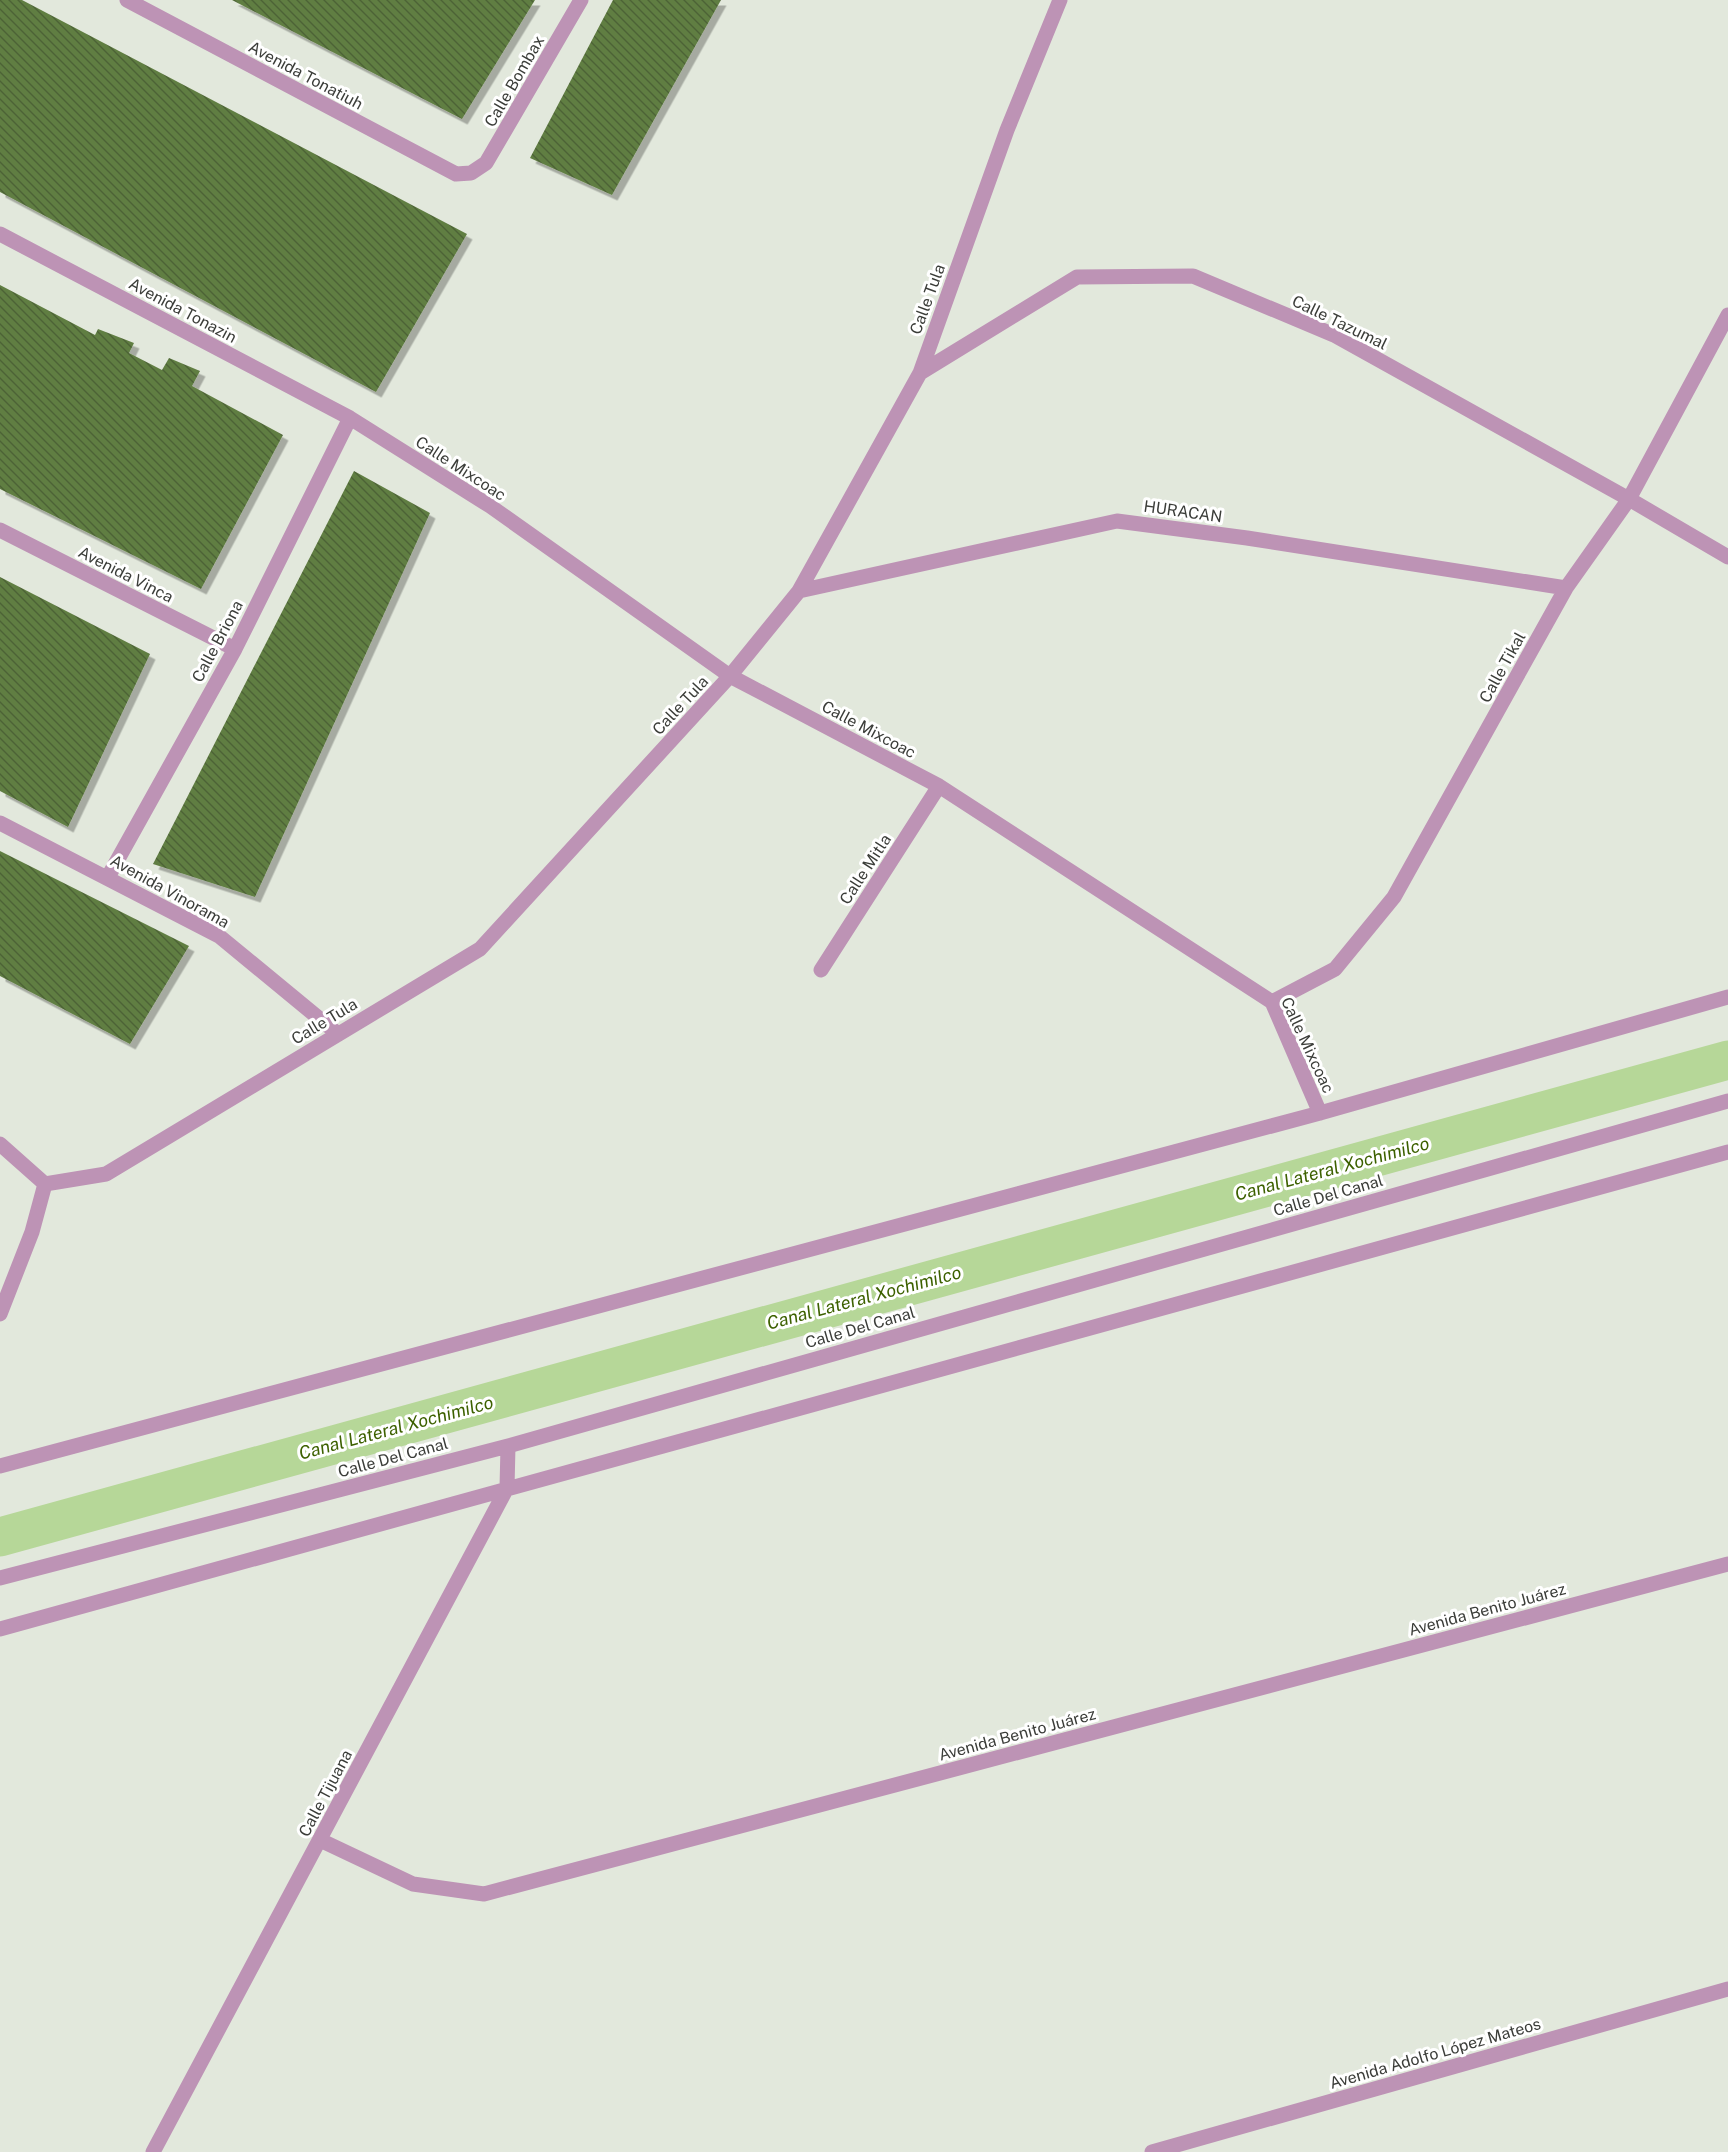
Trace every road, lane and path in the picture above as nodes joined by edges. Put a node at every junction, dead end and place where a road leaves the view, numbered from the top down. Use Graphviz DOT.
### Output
graph roads {
  1 [pos="126,0"];
  2 [pos="581,0"];
  3 [pos="1060,0"];
  4 [pos="471,174"];
  5 [pos="0,234"];
  6 [pos="1728,315"];
  7 [pos="920,373"];
  8 [pos="350,418"];
  9 [pos="1629,499"];
  10 [pos="0,530"];
  11 [pos="1728,556"];
  12 [pos="1566,588"];
  13 [pos="799,591"];
  14 [pos="235,650"];
  15 [pos="730,676"];
  16 [pos="939,786"];
  17 [pos="0,823"];
  18 [pos="108,878"];
  19 [pos="821,970"];
  20 [pos="1728,997"];
  21 [pos="1272,1002"];
  22 [pos="338,1034"];
  23 [pos="1728,1101"];
  24 [pos="1320,1113"];
  25 [pos="0,1144"];
  26 [pos="1728,1152"];
  27 [pos="45,1184"];
  28 [pos="0,1314"];
  29 [pos="508,1446"];
  30 [pos="0,1466"];
  31 [pos="507,1488"];
  32 [pos="1728,1564"];
  33 [pos="0,1578"];
  34 [pos="0,1629"];
  35 [pos="320,1840"];
  36 [pos="1728,1989"];
  37 [pos="153,2152"];
  38 [pos="1152,2152"];
  1 -- 4 [label="street, Avenida Tonatiuh"];
  2 -- 4 [label="street, Calle Bombax"];
  3 -- 7 [label="street, Calle Tula"];
  5 -- 8 [label="street, Avenida Tonazin"];
  6 -- 9 [label="street, Calle Tikal"];
  7 -- 9 [label="street, Calle Tazumal"];
  7 -- 13 [label="street, Calle Tula"];
  8 -- 14 [label="street, Calle Briona"];
  8 -- 15 [label="street, Calle Mixcoac"];
  9 -- 11 [label="street, Calle Tazumal"];
  9 -- 12 [label="street, Calle Tikal"];
  10 -- 14 [label="street, Avenida Vinca"];
  12 -- 13 [label="street, HURACAN"];
  12 -- 21 [label="street, Calle Tikal"];
  13 -- 15 [label="street, Calle Tula"];
  14 -- 18 [label="street, Calle Briona"];
  15 -- 16 [label="street, Calle Mixcoac"];
  15 -- 22 [label="street, Calle Tula"];
  16 -- 19 [label="street, Calle Mitla"];
  16 -- 21 [label="street, Calle Mixcoac"];
  17 -- 18 [label="street, Avenida Vinorama"];
  18 -- 22 [label="street, Avenida Vinorama"];
  20 -- 24 [label="street"];
  21 -- 24 [label="street, Calle Mixcoac"];
  22 -- 27 [label="street, Calle Tula"];
  23 -- 29 [label="street, Calle Del Canal"];
  24 -- 30 [label="street"];
  25 -- 27 [label="street"];
  26 -- 31 [label="street"];
  27 -- 28 [label="street"];
  29 -- 31 [label="street, Calle Tijuana"];
  29 -- 33 [label="street, Calle Del Canal"];
  31 -- 34 [label="street"];
  31 -- 35 [label="street, Calle Tijuana"];
  32 -- 35 [label="street, Avenida Benito Juárez"];
  35 -- 37 [label="street, Calle Tijuana"];
  36 -- 38 [label="street, Avenida Adolfo López Mateos"];
}
